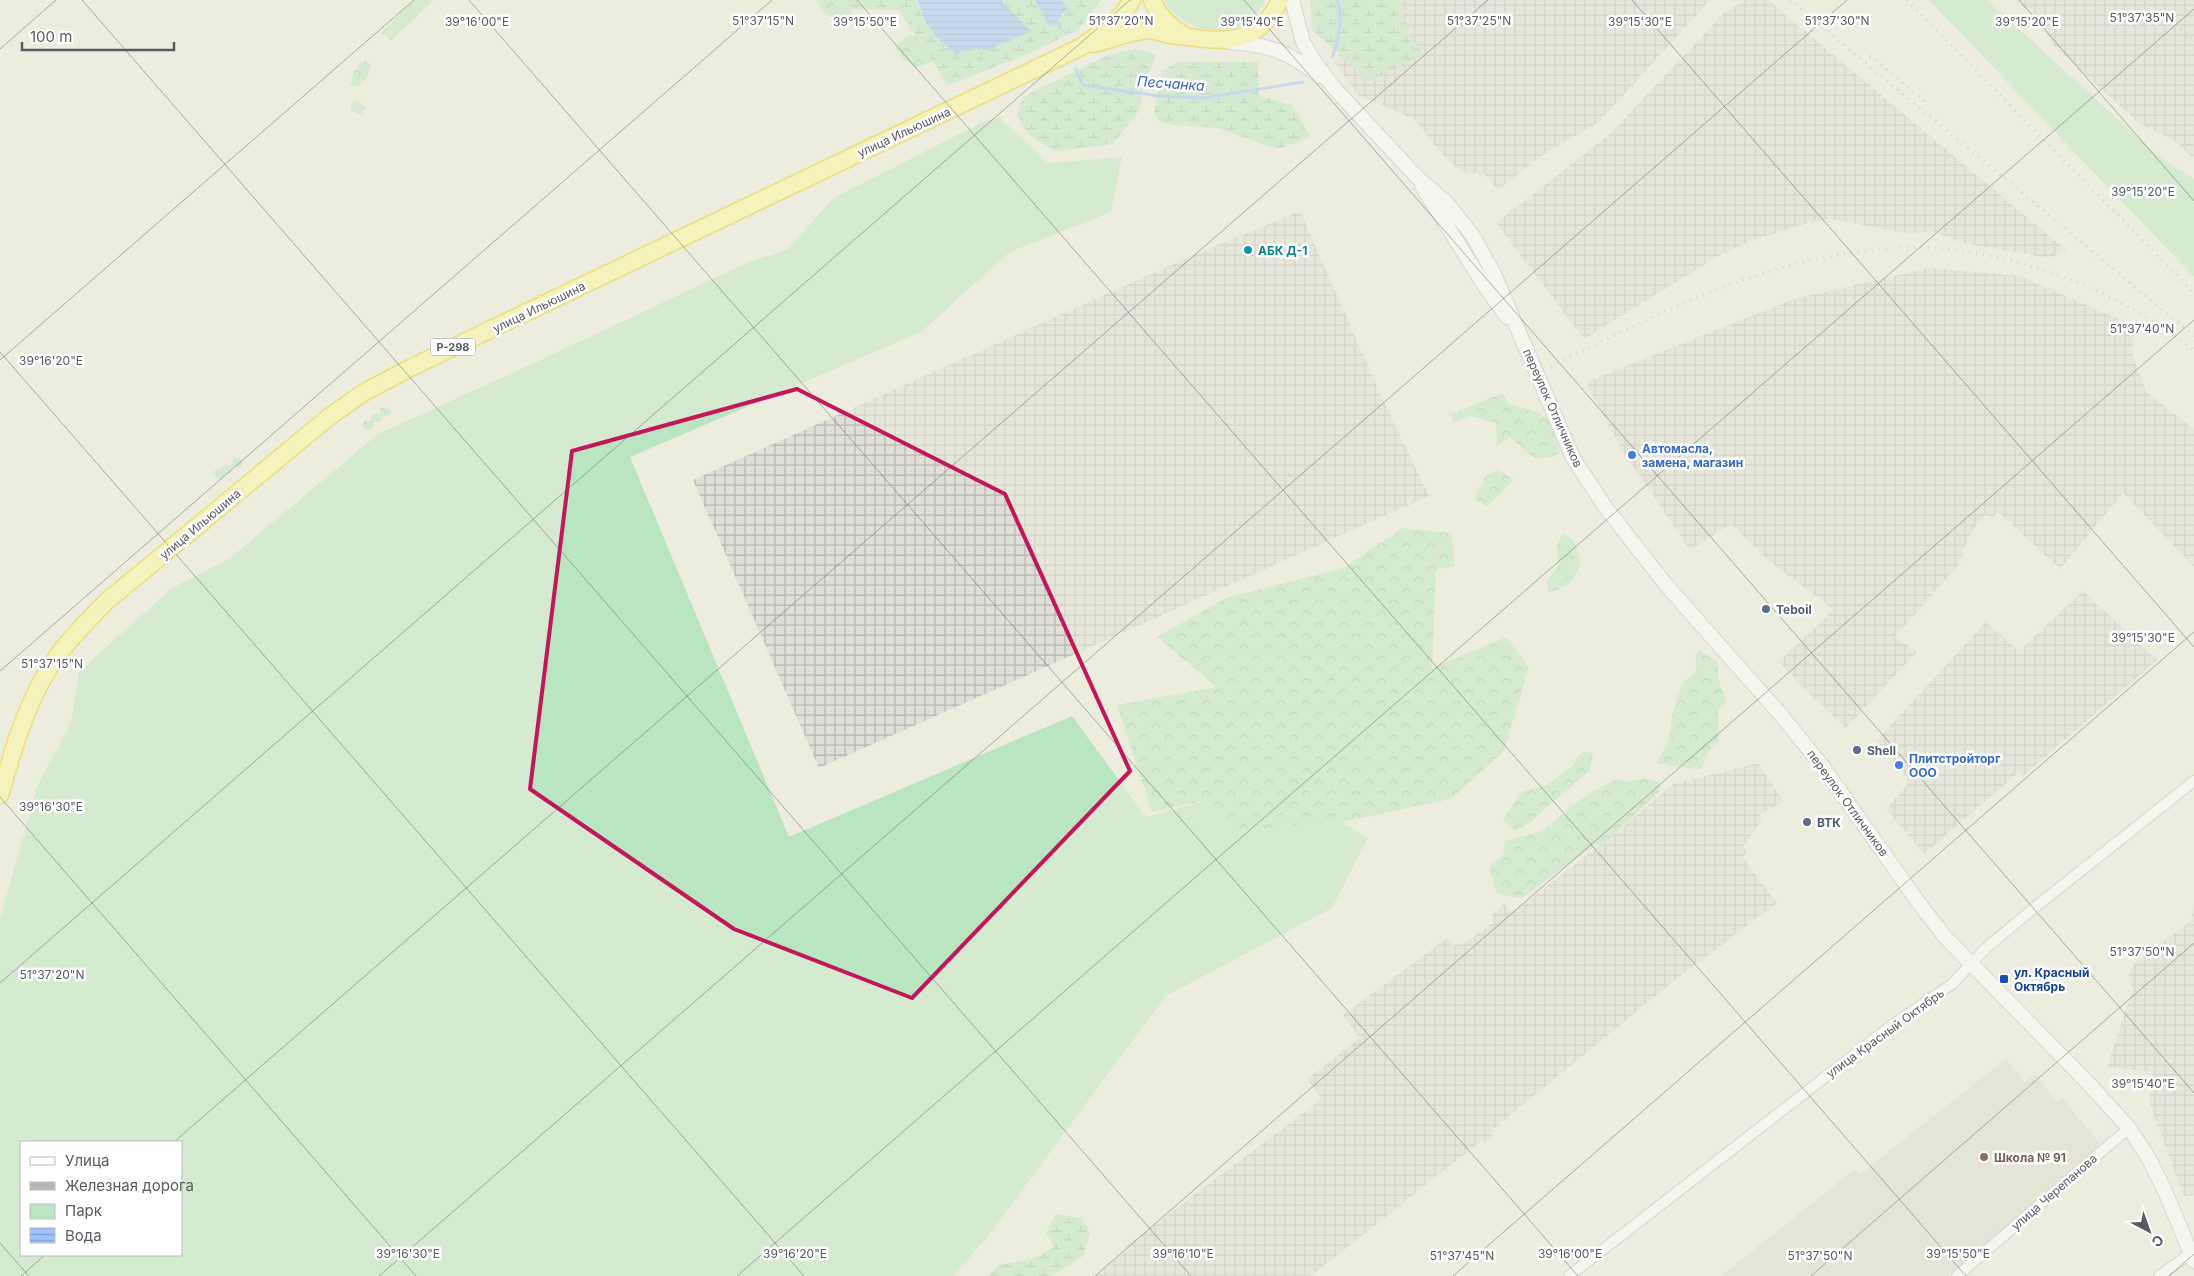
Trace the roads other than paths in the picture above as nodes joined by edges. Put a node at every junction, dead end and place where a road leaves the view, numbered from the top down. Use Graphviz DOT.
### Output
graph roads {
  1 [pos="1132,0"];
  2 [pos="1152,0"];
  3 [pos="1280,0"];
  4 [pos="1292,0"];
  5 [pos="1184,35"];
  6 [pos="1218,42"];
  7 [pos="1081,47"];
  8 [pos="1335,89"];
  9 [pos="2194,781"];
  10 [pos="0,795"];
  11 [pos="1970,964"];
  12 [pos="2128,1128"];
  13 [pos="2192,1257"];
  14 [pos="1569,1276"];
  15 [pos="1957,1276"];
  16 [pos="2160,1276"];
  1 -- 7 [label="highway, Р-298"];
  2 -- 5 [label="highway, Р-298"];
  3 -- 6 [label="highway, Р-298"];
  4 -- 8 [label="main road"];
  5 -- 6 [label="highway, Р-298"];
  5 -- 7 [label="highway, Р-298"];
  6 -- 8 [label="main road"];
  7 -- 10 [label="highway, улица Ильюшина / Р-298"];
  8 -- 11 [label="main road, переулок Отличников"];
  9 -- 11 [label="street, улица Красный Октябрь"];
  11 -- 12 [label="main road, переулок Отличников"];
  11 -- 14 [label="street, улица Красный Октябрь"];
  12 -- 13 [label="main road, переулок Отличников"];
  12 -- 15 [label="street, улица Черепанова"];
  13 -- 16 [label="street"];
}
